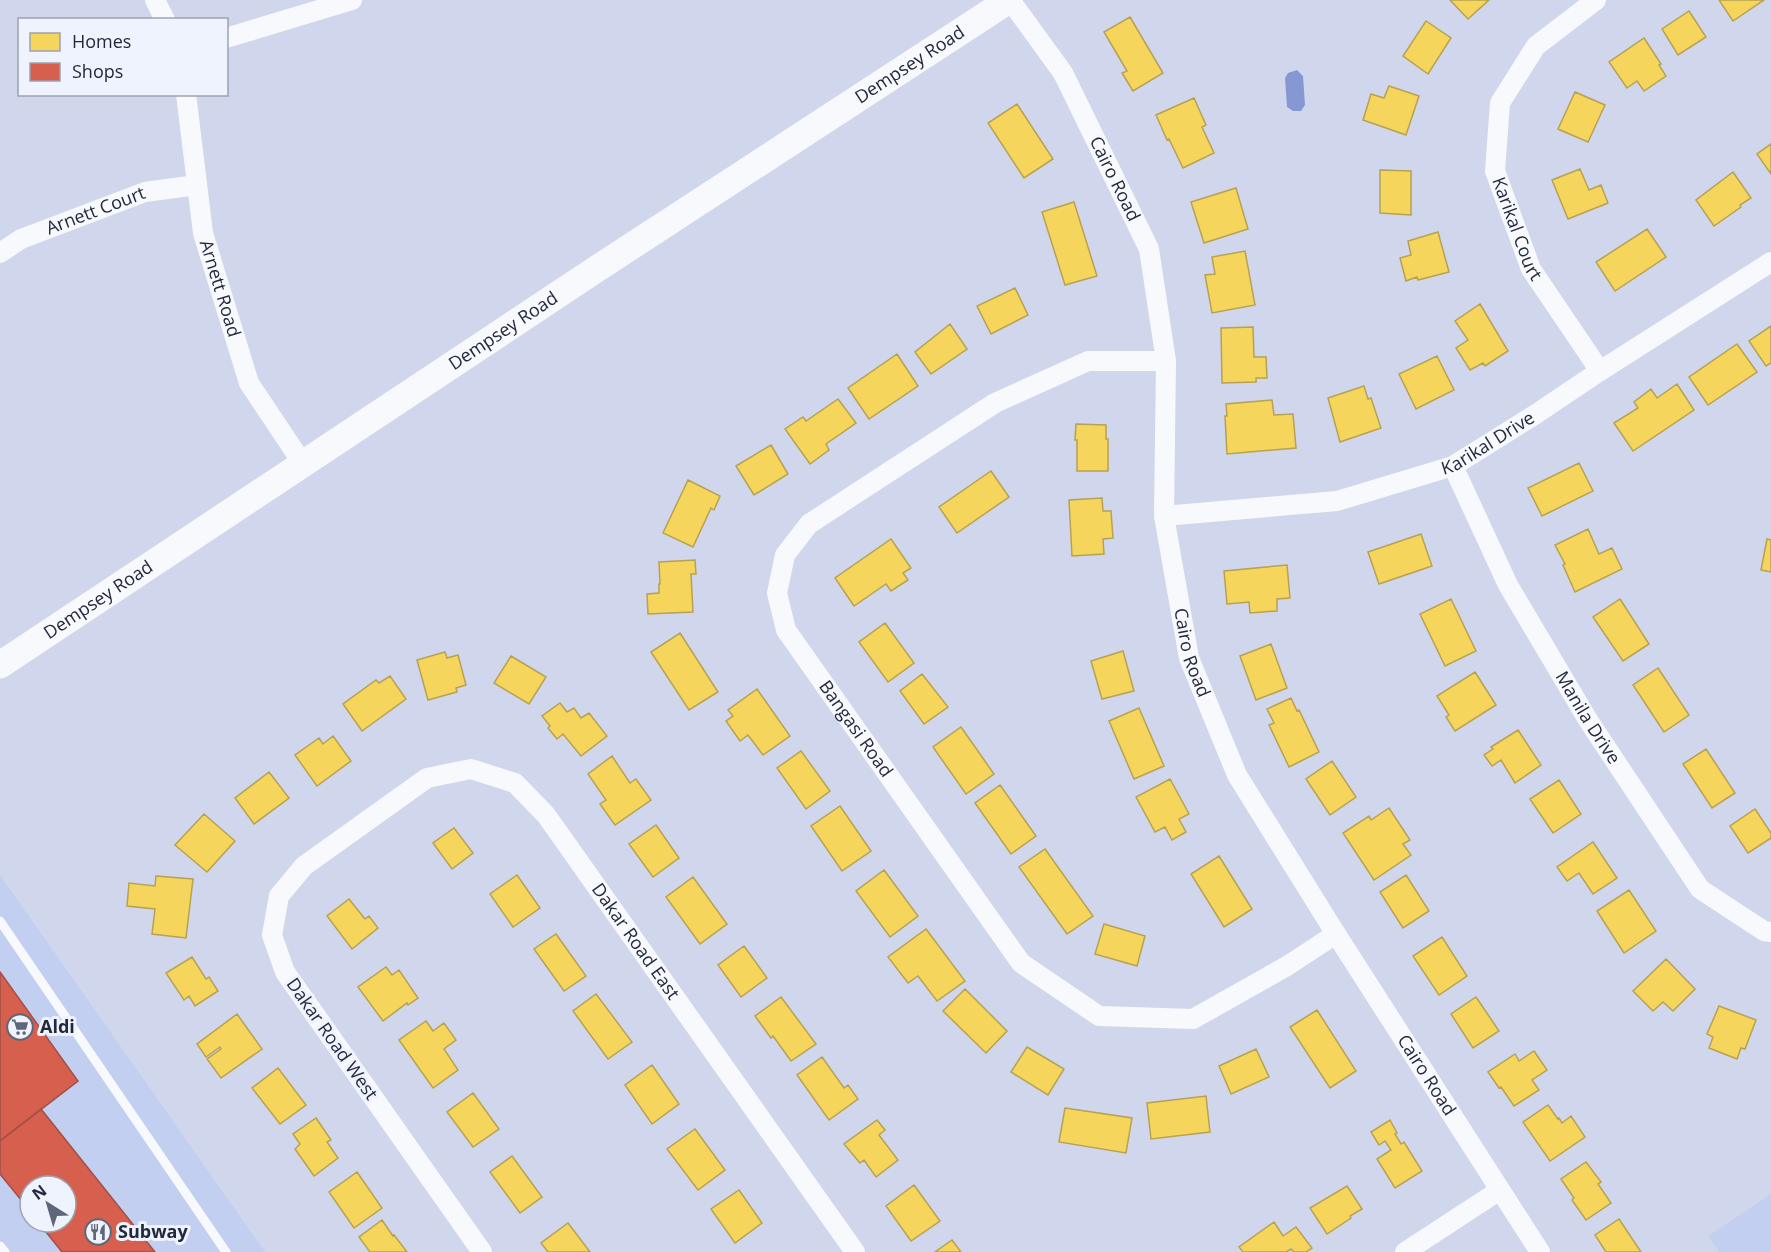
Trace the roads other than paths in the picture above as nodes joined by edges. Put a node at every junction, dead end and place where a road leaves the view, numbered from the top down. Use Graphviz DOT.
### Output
graph roads {
  1 [pos="155,0"];
  2 [pos="352,0"];
  3 [pos="1009,0"];
  4 [pos="1596,0"];
  5 [pos="164,18"];
  6 [pos="228,37"];
  7 [pos="186,96"];
  8 [pos="197,186"];
  9 [pos="0,253"];
  10 [pos="1771,262"];
  11 [pos="1167,361"];
  12 [pos="1600,371"];
  13 [pos="303,464"];
  14 [pos="1453,466"];
  15 [pos="1164,516"];
  16 [pos="0,665"];
  17 [pos="354,830"];
  18 [pos="0,921"];
  19 [pos="1771,933"];
  20 [pos="1336,934"];
  21 [pos="1500,1190"];
  22 [pos="0,1246"];
  23 [pos="5,1252"];
  24 [pos="226,1252"];
  25 [pos="482,1252"];
  26 [pos="855,1252"];
  27 [pos="1405,1252"];
  28 [pos="1539,1252"];
  1 -- 5 [label="street"];
  2 -- 6 [label="street"];
  3 -- 11 [label="street, Cairo Road"];
  3 -- 13 [label="main road, Dempsey Road"];
  4 -- 12 [label="street, Karikal Court"];
  7 -- 8 [label="street, Arnett Road"];
  8 -- 9 [label="street, Arnett Court"];
  8 -- 13 [label="street, Arnett Road"];
  10 -- 12 [label="street, Karikal Drive"];
  11 -- 15 [label="street, Cairo Road"];
  11 -- 20 [label="street, Bangasi Road"];
  12 -- 14 [label="street, Karikal Drive"];
  13 -- 16 [label="main road, Dempsey Road"];
  14 -- 15 [label="street, Karikal Drive"];
  14 -- 19 [label="street, Manila Drive"];
  15 -- 20 [label="street, Cairo Road"];
  17 -- 25 [label="street, Dakar Road West"];
  17 -- 26 [label="street, Dakar Road East"];
  18 -- 24 [label="lane"];
  20 -- 21 [label="street, Cairo Road"];
  21 -- 27 [label="street"];
  21 -- 28 [label="street, Cairo Road"];
  22 -- 23 [label="lane"];
}
